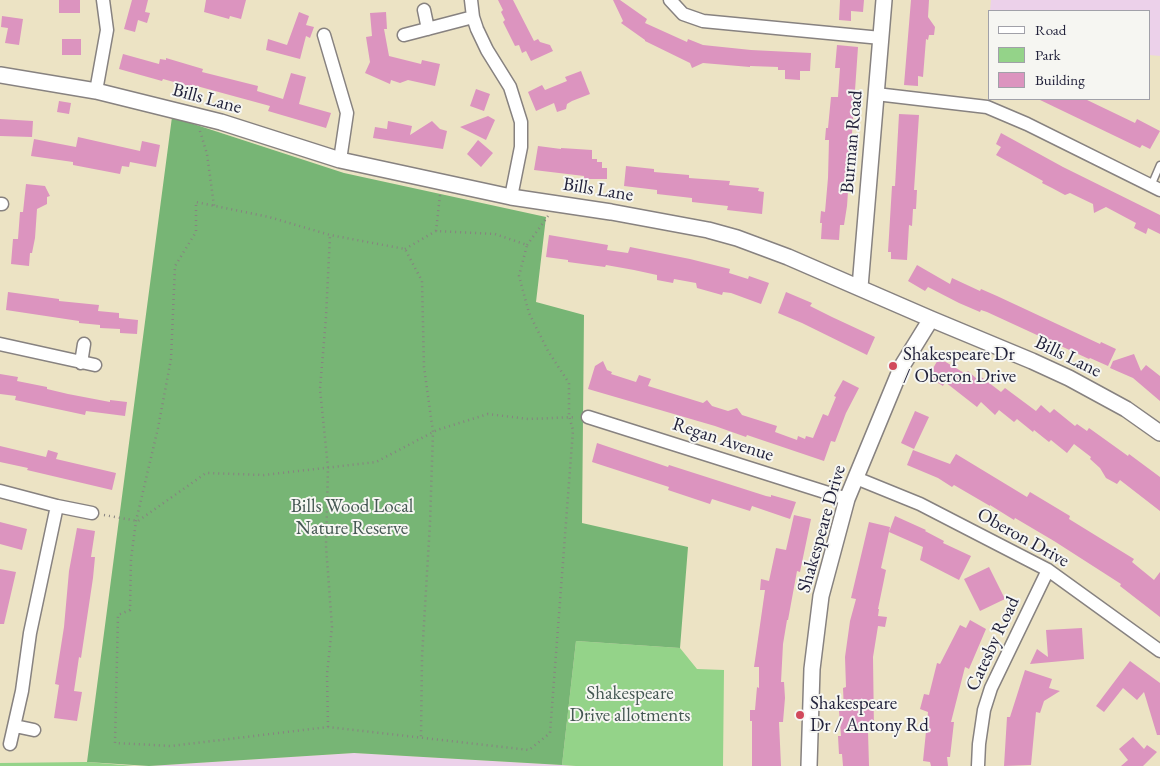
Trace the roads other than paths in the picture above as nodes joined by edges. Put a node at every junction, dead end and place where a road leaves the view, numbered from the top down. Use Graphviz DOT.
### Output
graph roads {
  1 [pos="103,0"];
  2 [pos="471,0"];
  3 [pos="670,0"];
  4 [pos="884,0"];
  5 [pos="424,10"];
  6 [pos="473,17"];
  7 [pos="428,29"];
  8 [pos="324,35"];
  9 [pos="404,35"];
  10 [pos="881,38"];
  11 [pos="0,75"];
  12 [pos="96,91"];
  13 [pos="876,94"];
  14 [pos="340,160"];
  15 [pos="1160,165"];
  16 [pos="1156,188"];
  17 [pos="511,197"];
  18 [pos="860,286"];
  19 [pos="931,319"];
  20 [pos="0,344"];
  21 [pos="84,344"];
  22 [pos="81,363"];
  23 [pos="95,365"];
  24 [pos="588,417"];
  25 [pos="1160,433"];
  26 [pos="856,478"];
  27 [pos="0,491"];
  28 [pos="847,500"];
  29 [pos="57,506"];
  30 [pos="92,512"];
  31 [pos="1048,570"];
  32 [pos="1160,651"];
  33 [pos="15,726"];
  34 [pos="34,730"];
  35 [pos="10,744"];
  36 [pos="809,766"];
  37 [pos="978,766"];
  1 -- 12 [label="street"];
  2 -- 6 [label="street"];
  3 -- 10 [label="street"];
  4 -- 10 [label="street, Burman Road"];
  5 -- 7 [label="street"];
  6 -- 7 [label="street"];
  6 -- 17 [label="street"];
  7 -- 9 [label="street"];
  8 -- 14 [label="street"];
  10 -- 13 [label="street, Burman Road"];
  11 -- 12 [label="street, Bills Lane"];
  12 -- 14 [label="street, Bills Lane"];
  13 -- 16 [label="street"];
  13 -- 18 [label="street, Burman Road"];
  14 -- 17 [label="street, Bills Lane"];
  15 -- 16 [label="lane"];
  17 -- 18 [label="street, Bills Lane"];
  18 -- 19 [label="street, Bills Lane"];
  19 -- 25 [label="street, Bills Lane"];
  19 -- 26 [label="street, Shakespeare Drive"];
  20 -- 22 [label="street"];
  21 -- 22 [label="street"];
  22 -- 23 [label="street"];
  24 -- 28 [label="street, Regan Avenue"];
  26 -- 28 [label="street, Shakespeare Drive"];
  26 -- 31 [label="street, Oberon Drive"];
  27 -- 29 [label="street"];
  28 -- 36 [label="street, Shakespeare Drive"];
  29 -- 30 [label="street"];
  29 -- 33 [label="street"];
  31 -- 32 [label="street, Oberon Drive"];
  31 -- 37 [label="street, Catesby Road"];
  33 -- 34 [label="street"];
  33 -- 35 [label="street"];
}
